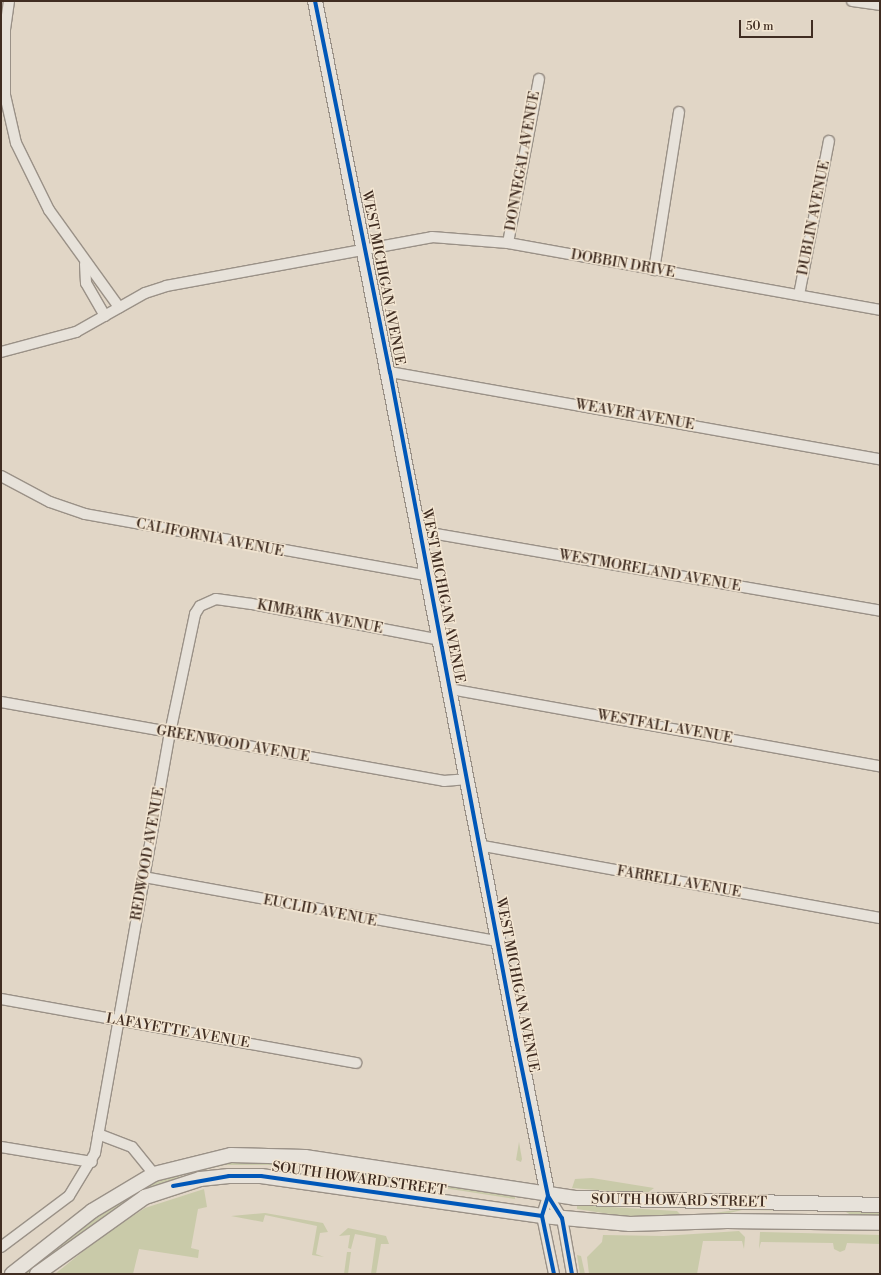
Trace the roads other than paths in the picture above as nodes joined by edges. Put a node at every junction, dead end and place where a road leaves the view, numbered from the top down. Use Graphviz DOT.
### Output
graph roads {
  1 [pos="9,1"];
  2 [pos="315,1"];
  3 [pos="852,1"];
  4 [pos="880,5"];
  5 [pos="3,30"];
  6 [pos="538,79"];
  7 [pos="679,112"];
  8 [pos="829,141"];
  9 [pos="508,243"];
  10 [pos="366,247"];
  11 [pos="85,264"];
  12 [pos="654,270"];
  13 [pos="799,295"];
  14 [pos="119,307"];
  15 [pos="880,310"];
  16 [pos="105,316"];
  17 [pos="1,352"];
  18 [pos="390,372"];
  19 [pos="880,459"];
  20 [pos="1,476"];
  21 [pos="419,531"];
  22 [pos="428,576"];
  23 [pos="200,606"];
  24 [pos="880,612"];
  25 [pos="440,640"];
  26 [pos="450,689"];
  27 [pos="1,702"];
  28 [pos="170,733"];
  29 [pos="880,766"];
  30 [pos="465,779"];
  31 [pos="478,845"];
  32 [pos="144,877"];
  33 [pos="880,918"];
  34 [pos="496,941"];
  35 [pos="1,998"];
  36 [pos="118,1020"];
  37 [pos="356,1063"];
  38 [pos="98,1134"];
  39 [pos="1,1147"];
  40 [pos="92,1162"];
  41 [pos="154,1174"];
  42 [pos="548,1196"];
  43 [pos="688,1202"];
  44 [pos="880,1205"];
  45 [pos="542,1216"];
  46 [pos="562,1218"];
  47 [pos="880,1223"];
  48 [pos="687,1224"];
  49 [pos="1,1247"];
  50 [pos="12,1274"];
  51 [pos="37,1274"];
  52 [pos="554,1274"];
  53 [pos="572,1274"];
  1 -- 5 [label="street"];
  2 -- 10 [label="street, WEST MICHIGAN AVENUE"];
  3 -- 4 [label="street"];
  5 -- 11 [label="street"];
  6 -- 9 [label="street, DONNEGAL AVENUE"];
  7 -- 12 [label="street"];
  8 -- 13 [label="street, DUBLIN AVENUE"];
  9 -- 10 [label="street, DOBBIN DRIVE"];
  9 -- 12 [label="street, DOBBIN DRIVE"];
  10 -- 14 [label="street, DOBBIN DRIVE"];
  10 -- 18 [label="street, WEST MICHIGAN AVENUE"];
  11 -- 14 [label="street"];
  11 -- 16 [label="street"];
  12 -- 13 [label="street, DOBBIN DRIVE"];
  13 -- 15 [label="street, DOBBIN DRIVE"];
  14 -- 16 [label="street, DOBBIN DRIVE"];
  16 -- 17 [label="street, DOBBIN DRIVE"];
  18 -- 19 [label="street, WEAVER AVENUE"];
  18 -- 21 [label="street, WEST MICHIGAN AVENUE"];
  20 -- 22 [label="street, CALIFORNIA AVENUE"];
  21 -- 22 [label="street, WEST MICHIGAN AVENUE"];
  21 -- 24 [label="street, WESTMORELAND AVENUE"];
  22 -- 25 [label="street, WEST MICHIGAN AVENUE"];
  23 -- 25 [label="street, KIMBARK AVENUE"];
  23 -- 28 [label="street, REDWOOD AVENUE"];
  25 -- 26 [label="street, WEST MICHIGAN AVENUE"];
  26 -- 29 [label="street, WESTFALL AVENUE"];
  26 -- 30 [label="street, WEST MICHIGAN AVENUE"];
  27 -- 28 [label="street, GREENWOOD AVENUE"];
  28 -- 30 [label="street, GREENWOOD AVENUE"];
  28 -- 32 [label="street, REDWOOD AVENUE"];
  30 -- 31 [label="street, WEST MICHIGAN AVENUE"];
  31 -- 33 [label="street, FARRELL AVENUE"];
  31 -- 34 [label="street, WEST MICHIGAN AVENUE"];
  32 -- 34 [label="street, EUCLID AVENUE"];
  32 -- 36 [label="street, REDWOOD AVENUE"];
  34 -- 42 [label="street, WEST MICHIGAN AVENUE"];
  35 -- 36 [label="street, LAFAYETTE AVENUE"];
  36 -- 37 [label="street, LAFAYETTE AVENUE"];
  36 -- 38 [label="street, REDWOOD AVENUE"];
  38 -- 40 [label="street, REDWOOD AVENUE"];
  38 -- 41 [label="street"];
  39 -- 40 [label="street"];
  40 -- 49 [label="street"];
  41 -- 42 [label="street, SOUTH HOWARD STREET"];
  41 -- 50 [label="street, SOUTH HOWARD STREET"];
  42 -- 43 [label="street, SOUTH HOWARD STREET"];
  42 -- 45 [label="street, WEST MICHIGAN AVENUE"];
  42 -- 46 [label="street, WEST MICHIGAN AVENUE"];
  43 -- 44 [label="street, SOUTH HOWARD STREET"];
  43 -- 48 [label="street"];
  45 -- 46 [label="street, SOUTH HOWARD STREET"];
  45 -- 51 [label="street, SOUTH HOWARD STREET"];
  45 -- 52 [label="street, WEST MICHIGAN AVENUE"];
  46 -- 48 [label="street, SOUTH HOWARD STREET"];
  46 -- 53 [label="street, WEST MICHIGAN AVENUE"];
  47 -- 48 [label="street, SOUTH HOWARD STREET"];
}
